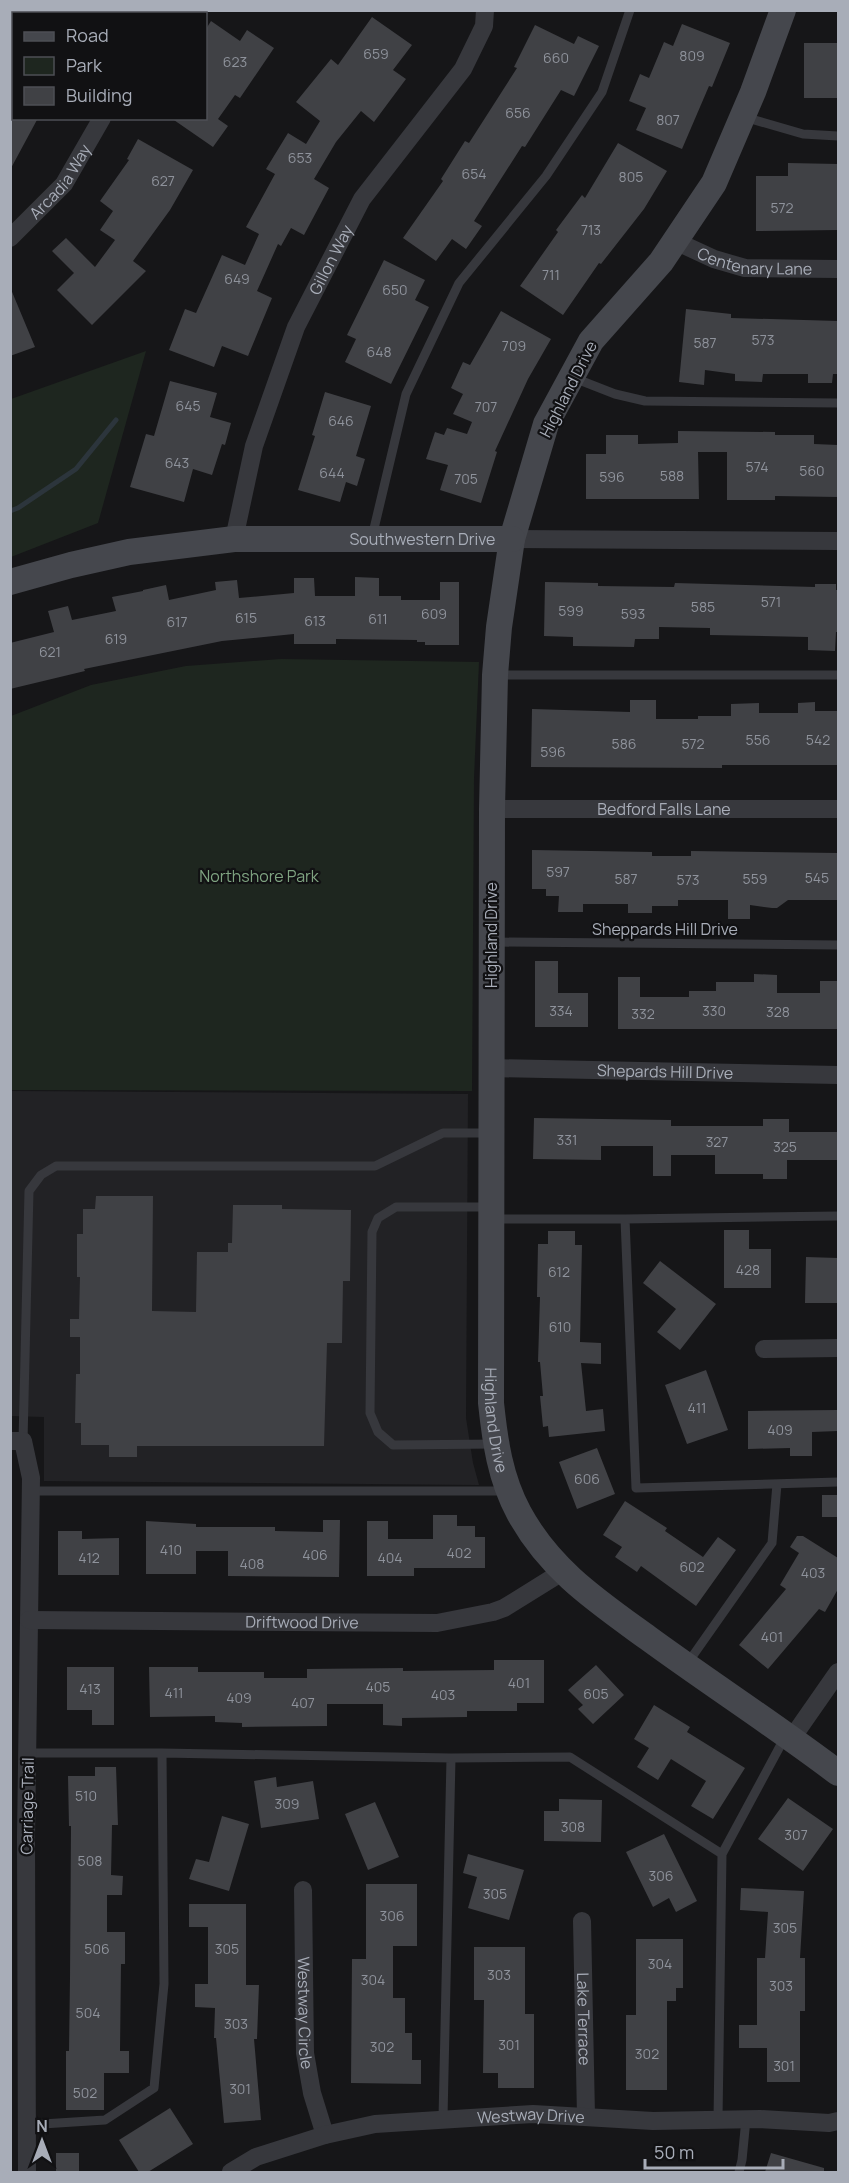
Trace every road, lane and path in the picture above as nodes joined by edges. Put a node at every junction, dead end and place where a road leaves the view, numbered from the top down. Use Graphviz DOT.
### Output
graph roads {
  1 [pos="485,10"];
  2 [pos="630,10"];
  3 [pos="783,10"];
  4 [pos="742,117"];
  5 [pos="101,120"];
  6 [pos="838,136"];
  7 [pos="10,238"];
  8 [pos="675,241"];
  9 [pos="838,269"];
  10 [pos="572,377"];
  11 [pos="838,404"];
  12 [pos="234,539"];
  13 [pos="512,539"];
  14 [pos="371,540"];
  15 [pos="838,541"];
  16 [pos="10,582"];
  17 [pos="495,675"];
  18 [pos="838,675"];
  19 [pos="838,808"];
  20 [pos="492,809"];
  21 [pos="491,942"];
  22 [pos="838,945"];
  23 [pos="491,1068"];
  24 [pos="838,1075"];
  25 [pos="491,1134"];
  26 [pos="491,1213"];
  27 [pos="838,1216"];
  28 [pos="625,1219"];
  29 [pos="838,1348"];
  30 [pos="764,1349"];
  31 [pos="16,1441"];
  32 [pos="495,1444"];
  33 [pos="838,1482"];
  34 [pos="777,1484"];
  35 [pos="31,1491"];
  36 [pos="509,1491"];
  37 [pos="562,1572"];
  38 [pos="29,1620"];
  39 [pos="686,1666"];
  40 [pos="838,1672"];
  41 [pos="789,1736"];
  42 [pos="27,1753"];
  43 [pos="162,1753"];
  44 [pos="451,1758"];
  45 [pos="838,1773"];
  46 [pos="722,1854"];
  47 [pos="303,1890"];
  48 [pos="582,1921"];
  49 [pos="586,2116"];
  50 [pos="443,2118"];
  51 [pos="718,2119"];
  52 [pos="746,2119"];
  53 [pos="838,2121"];
  54 [pos="27,2125"];
  55 [pos="325,2135"];
  56 [pos="27,2172"];
  57 [pos="231,2172"];
  58 [pos="739,2172"];
  1 -- 12 [label="street, Gillon Way"];
  2 -- 14 [label="lane"];
  3 -- 4 [label="street, Highland Drive"];
  4 -- 6 [label="lane"];
  4 -- 8 [label="street, Highland Drive"];
  5 -- 7 [label="street, Arcadia Way"];
  8 -- 9 [label="street, Centenary Lane"];
  8 -- 10 [label="street, Highland Drive"];
  10 -- 11 [label="lane"];
  10 -- 13 [label="street, Highland Drive"];
  12 -- 14 [label="street, Southwestern Drive"];
  12 -- 16 [label="street, Southwestern Drive"];
  13 -- 14 [label="street, Southwestern Drive"];
  13 -- 15 [label="street, Southwestern Drive"];
  13 -- 17 [label="street, Highland Drive"];
  17 -- 18 [label="lane"];
  17 -- 20 [label="street, Highland Drive"];
  19 -- 20 [label="street, Bedford Falls Lane"];
  20 -- 21 [label="street, Highland Drive"];
  21 -- 22 [label="lane, Sheppards Hill Drive"];
  21 -- 23 [label="street, Highland Drive"];
  23 -- 24 [label="street, Shepards Hill Drive"];
  23 -- 25 [label="street, Highland Drive"];
  25 -- 26 [label="street, Highland Drive"];
  25 -- 31 [label="lane"];
  26 -- 28 [label="lane"];
  26 -- 32 [label="street, Highland Drive"];
  26 -- 32 [label="lane"];
  27 -- 28 [label="lane"];
  28 -- 34 [label="lane"];
  29 -- 30 [label="street"];
  31 -- 35 [label="street, Carriage Trail"];
  32 -- 36 [label="street, Highland Drive"];
  33 -- 34 [label="lane"];
  34 -- 39 [label="lane"];
  35 -- 36 [label="lane"];
  35 -- 38 [label="street, Carriage Trail"];
  36 -- 37 [label="street, Highland Drive"];
  37 -- 38 [label="street, Driftwood Drive"];
  37 -- 39 [label="street, Highland Drive"];
  38 -- 42 [label="street, Carriage Trail"];
  39 -- 41 [label="street, Highland Drive"];
  40 -- 41 [label="street"];
  41 -- 45 [label="street, Highland Drive"];
  41 -- 46 [label="lane"];
  42 -- 43 [label="lane"];
  42 -- 54 [label="street, Carriage Trail"];
  43 -- 44 [label="lane"];
  43 -- 54 [label="lane"];
  44 -- 46 [label="lane"];
  44 -- 50 [label="lane"];
  46 -- 51 [label="lane"];
  47 -- 55 [label="street, Westway Circle"];
  48 -- 49 [label="street, Lake Terrace"];
  49 -- 50 [label="street, Westway Drive"];
  49 -- 51 [label="street, Westway Drive"];
  50 -- 55 [label="street, Westway Drive"];
  51 -- 52 [label="street, Westway Drive"];
  52 -- 53 [label="street, Westway Drive"];
  52 -- 58 [label="lane"];
  54 -- 56 [label="street, Carriage Trail"];
  55 -- 57 [label="street, Westway Drive"];
}
